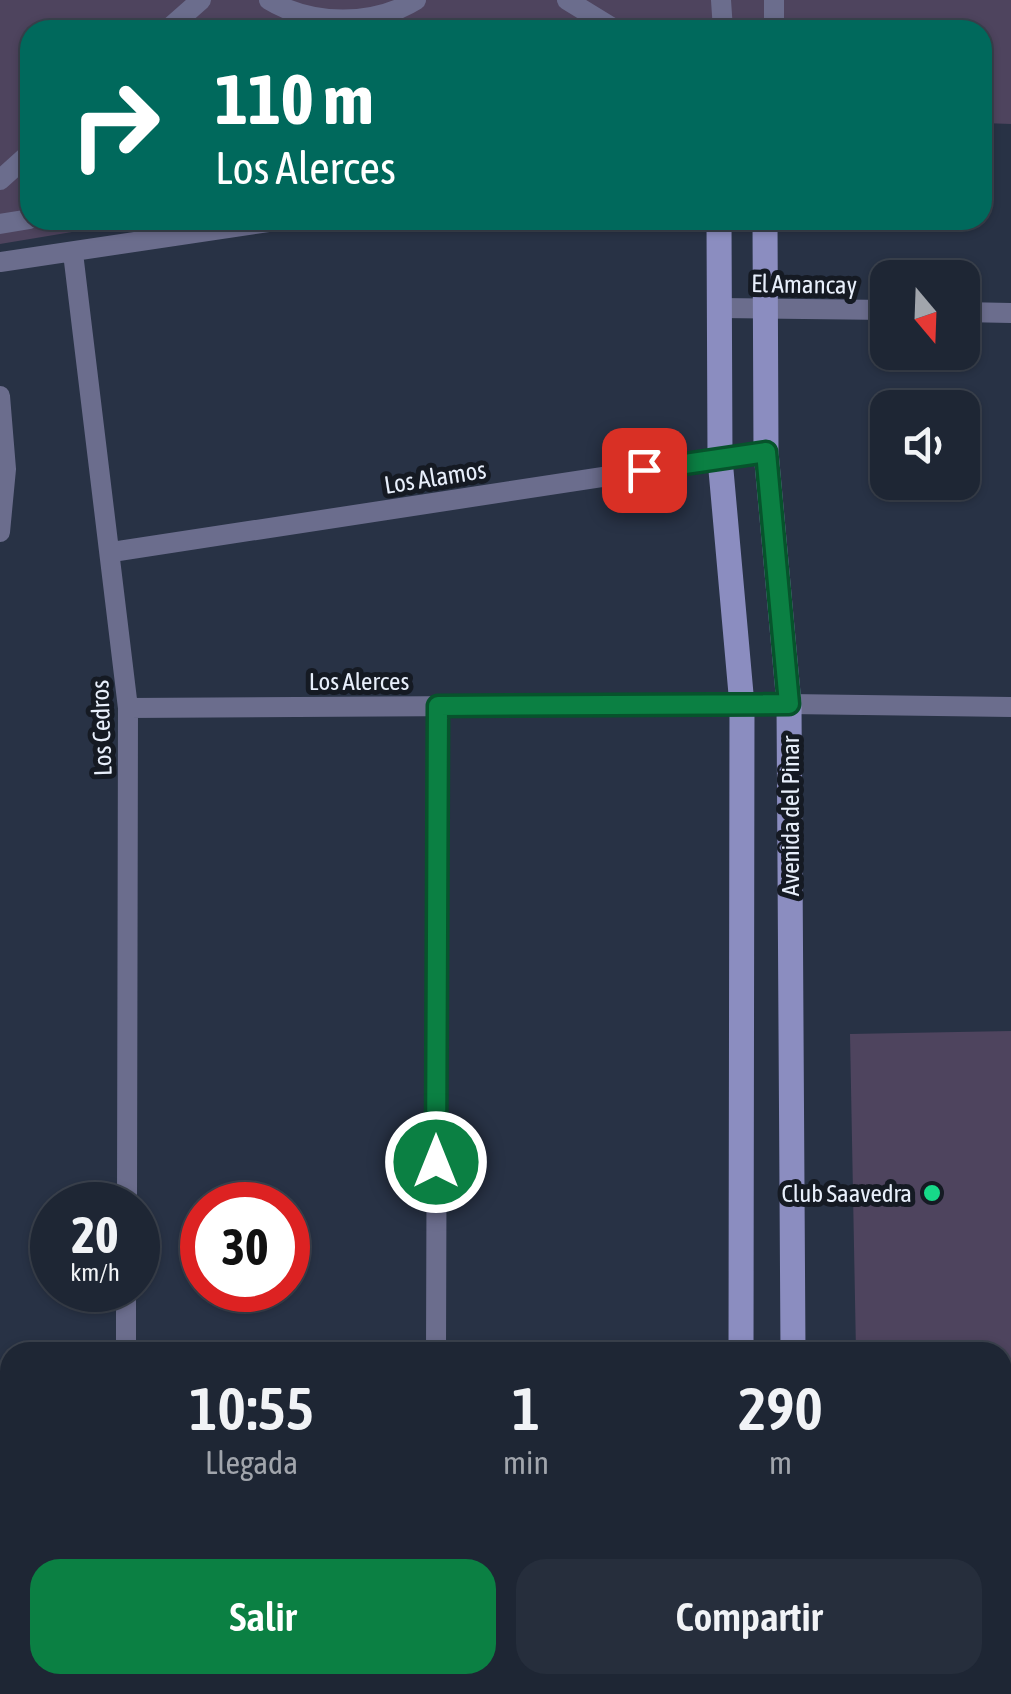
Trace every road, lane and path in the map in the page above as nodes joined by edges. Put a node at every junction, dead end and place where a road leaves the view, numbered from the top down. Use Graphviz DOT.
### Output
graph roads {
  1 [pos="201,0"];
  2 [pos="269,0"];
  3 [pos="416,0"];
  4 [pos="567,0"];
  5 [pos="179,20"];
  6 [pos="600,20"];
  7 [pos="20,162"];
  8 [pos="0,180"];
  9 [pos="219,230"];
  10 [pos="720,230"];
  11 [pos="765,230"];
  12 [pos="73,253"];
  13 [pos="0,262"];
  14 [pos="720,308"];
  15 [pos="763,308"];
  16 [pos="870,310"];
  17 [pos="980,312"];
  18 [pos="1011,313"];
  19 [pos="0,396"];
  20 [pos="766,452"];
  21 [pos="720,459"];
  22 [pos="0,532"];
  23 [pos="112,552"];
  24 [pos="789,704"];
  25 [pos="742,705"];
  26 [pos="438,706"];
  27 [pos="1011,707"];
  28 [pos="128,708"];
  29 [pos="127,1182"];
  30 [pos="126,1312"];
  31 [pos="126,1342"];
  32 [pos="436,1342"];
  33 [pos="741,1342"];
  34 [pos="793,1342"];
  1 -- 5 [label="street"];
  2 -- 3 [label="street"];
  4 -- 6 [label="street"];
  7 -- 8 [label="street"];
  9 -- 12 [label="street"];
  10 -- 14 [label="street, Avenida del Pinar"];
  11 -- 15 [label="street, Avenida del Pinar"];
  12 -- 13 [label="street"];
  12 -- 23 [label="street, Los Cedros"];
  14 -- 15 [label="street, El Amancay"];
  14 -- 21 [label="street, Avenida del Pinar"];
  15 -- 16 [label="street, El Amancay"];
  15 -- 20 [label="street, Avenida del Pinar"];
  17 -- 18 [label="street"];
  19 -- 22 [label="street"];
  20 -- 21 [label="street, Los Alamos"];
  20 -- 24 [label="street, Avenida del Pinar"];
  21 -- 23 [label="street, Los Alamos"];
  21 -- 25 [label="street, Avenida del Pinar"];
  23 -- 28 [label="street, Los Cedros"];
  24 -- 25 [label="street, Los Alerces"];
  24 -- 27 [label="street, Los Alerces"];
  24 -- 34 [label="street, Avenida del Pinar"];
  25 -- 26 [label="street, Los Alerces"];
  25 -- 33 [label="street, Avenida del Pinar"];
  26 -- 28 [label="street, Los Alerces"];
  26 -- 32 [label="street"];
  28 -- 29 [label="street, Los Cedros"];
  30 -- 31 [label="street"];
}
